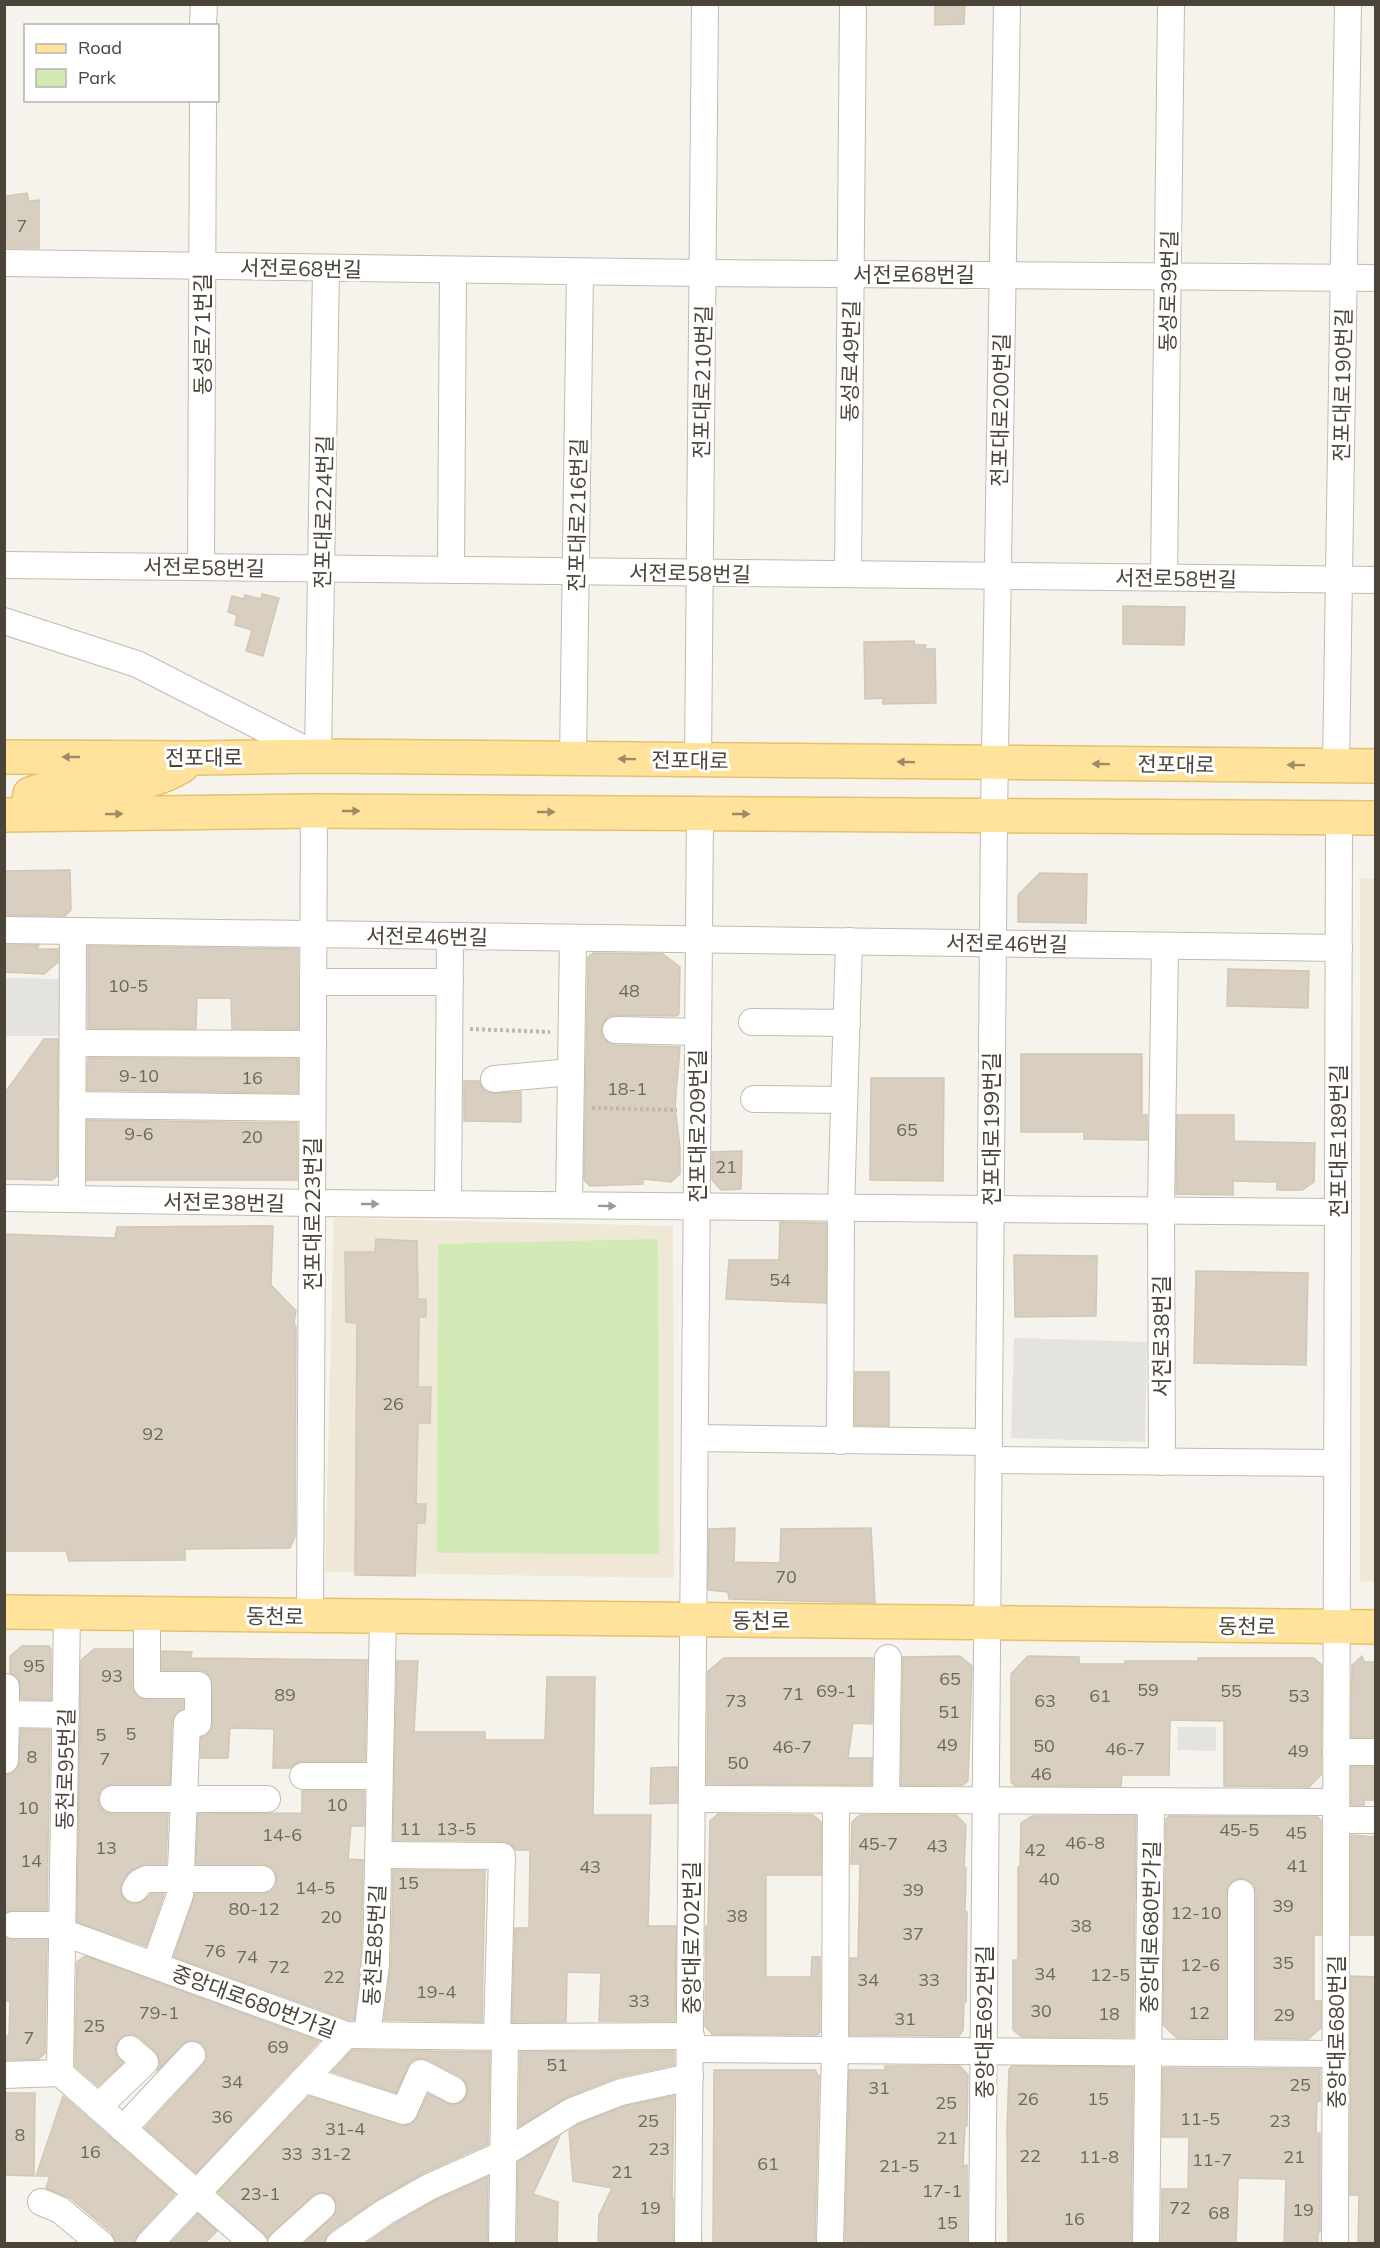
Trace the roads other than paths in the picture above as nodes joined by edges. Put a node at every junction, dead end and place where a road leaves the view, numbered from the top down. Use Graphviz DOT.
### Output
graph roads {
  1 [pos="204,4"];
  2 [pos="705,4"];
  3 [pos="853,4"];
  4 [pos="1007,4"];
  5 [pos="1171,4"];
  6 [pos="1348,4"];
  7 [pos="204,24"];
  8 [pos="203,102"];
  9 [pos="4,264"];
  10 [pos="203,266"];
  11 [pos="326,268"];
  12 [pos="453,270"];
  13 [pos="580,272"];
  14 [pos="703,273"];
  15 [pos="851,274"];
  16 [pos="1002,275"];
  17 [pos="1168,276"];
  18 [pos="1344,278"];
  19 [pos="1376,278"];
  20 [pos="4,565"];
  21 [pos="201,567"];
  22 [pos="323,569"];
  23 [pos="451,570"];
  24 [pos="576,571"];
  25 [pos="700,573"];
  26 [pos="848,574"];
  27 [pos="998,576"];
  28 [pos="1164,578"];
  29 [pos="1339,579"];
  30 [pos="1376,580"];
  31 [pos="4,621"];
  32 [pos="9,753"];
  33 [pos="318,756"];
  34 [pos="197,758"];
  35 [pos="573,759"];
  36 [pos="698,760"];
  37 [pos="995,763"];
  38 [pos="1336,766"];
  39 [pos="1376,766"];
  40 [pos="314,811"];
  41 [pos="700,813"];
  42 [pos="994,816"];
  43 [pos="23,818"];
  44 [pos="1339,818"];
  45 [pos="1376,819"];
  46 [pos="4,930"];
  47 [pos="73,931"];
  48 [pos="313,934"];
  49 [pos="450,936"];
  50 [pos="573,938"];
  51 [pos="699,940"];
  52 [pos="849,941"];
  53 [pos="993,943"];
  54 [pos="1165,945"];
  55 [pos="1339,948"];
  56 [pos="313,982"];
  57 [pos="450,982"];
  58 [pos="753,1022"];
  59 [pos="847,1023"];
  60 [pos="616,1030"];
  61 [pos="698,1032"];
  62 [pos="73,1043"];
  63 [pos="313,1044"];
  64 [pos="571,1072"];
  65 [pos="494,1079"];
  66 [pos="754,1099"];
  67 [pos="844,1100"];
  68 [pos="72,1105"];
  69 [pos="312,1108"];
  70 [pos="4,1198"];
  71 [pos="72,1198"];
  72 [pos="312,1203"];
  73 [pos="448,1204"];
  74 [pos="569,1205"];
  75 [pos="697,1206"];
  76 [pos="841,1208"];
  77 [pos="991,1209"];
  78 [pos="1161,1210"];
  79 [pos="1338,1212"];
  80 [pos="695,1438"];
  81 [pos="840,1441"];
  82 [pos="989,1451"];
  83 [pos="1162,1462"];
  84 [pos="1337,1463"];
  85 [pos="4,1612"];
  86 [pos="67,1612"];
  87 [pos="147,1613"];
  88 [pos="310,1617"];
  89 [pos="383,1617"];
  90 [pos="694,1620"];
  91 [pos="987,1622"];
  92 [pos="1337,1627"];
  93 [pos="1376,1627"];
  94 [pos="888,1658"];
  95 [pos="6,1687"];
  96 [pos="6,1714"];
  97 [pos="66,1715"];
  98 [pos="5,1750"];
  99 [pos="1336,1752"];
  100 [pos="1376,1752"];
  101 [pos="5,1760"];
  102 [pos="303,1776"];
  103 [pos="379,1776"];
  104 [pos="113,1799"];
  105 [pos="185,1799"];
  106 [pos="267,1799"];
  107 [pos="692,1799"];
  108 [pos="836,1800"];
  109 [pos="886,1800"];
  110 [pos="986,1800"];
  111 [pos="1151,1801"];
  112 [pos="1336,1811"];
  113 [pos="1376,1820"];
  114 [pos="378,1855"];
  115 [pos="181,1878"];
  116 [pos="262,1879"];
  117 [pos="135,1889"];
  118 [pos="1242,1893"];
  119 [pos="13,1925"];
  120 [pos="62,1928"];
  121 [pos="156,1965"];
  122 [pos="356,2035"];
  123 [pos="501,2037"];
  124 [pos="691,2043"];
  125 [pos="130,2049"];
  126 [pos="835,2050"];
  127 [pos="984,2052"];
  128 [pos="1148,2053"];
  129 [pos="1241,2053"];
  130 [pos="1336,2054"];
  131 [pos="192,2055"];
  132 [pos="60,2073"];
  133 [pos="4,2075"];
  134 [pos="690,2077"];
  135 [pos="304,2079"];
  136 [pos="453,2090"];
  137 [pos="98,2107"];
  138 [pos="123,2129"];
  139 [pos="503,2154"];
  140 [pos="197,2194"];
  141 [pos="41,2202"];
  142 [pos="322,2207"];
  143 [pos="100,2244"];
  144 [pos="150,2244"];
  145 [pos="254,2244"];
  146 [pos="281,2244"];
  147 [pos="339,2244"];
  148 [pos="501,2244"];
  149 [pos="688,2244"];
  150 [pos="830,2244"];
  151 [pos="982,2244"];
  152 [pos="1146,2244"];
  153 [pos="1335,2244"];
  1 -- 7 [label="street"];
  2 -- 14 [label="street, 전포대로210번길"];
  3 -- 15 [label="street, 동성로49번길"];
  4 -- 16 [label="street, 전포대로200번길"];
  5 -- 17 [label="street, 동성로39번길"];
  6 -- 18 [label="street, 전포대로190번길"];
  8 -- 10 [label="street, 동성로71번길"];
  9 -- 10 [label="street, 서전로68번길"];
  10 -- 11 [label="street, 서전로68번길"];
  10 -- 21 [label="street, 동성로71번길"];
  11 -- 12 [label="street, 서전로68번길"];
  11 -- 22 [label="street, 전포대로224번길"];
  12 -- 13 [label="street, 서전로68번길"];
  12 -- 23 [label="street"];
  13 -- 14 [label="street, 서전로68번길"];
  13 -- 24 [label="street, 전포대로216번길"];
  14 -- 15 [label="street, 서전로68번길"];
  14 -- 25 [label="street, 전포대로210번길"];
  15 -- 16 [label="street, 서전로68번길"];
  15 -- 26 [label="street, 동성로49번길"];
  16 -- 17 [label="street, 서전로68번길"];
  16 -- 27 [label="street, 전포대로200번길"];
  17 -- 18 [label="street, 서전로68번길"];
  17 -- 28 [label="street, 동성로39번길"];
  18 -- 19 [label="street, 서전로68번길"];
  18 -- 29 [label="street, 전포대로190번길"];
  20 -- 21 [label="street, 서전로58번길"];
  21 -- 22 [label="street, 서전로58번길"];
  22 -- 23 [label="street, 서전로58번길"];
  22 -- 33 [label="street, 전포대로224번길"];
  23 -- 24 [label="street, 서전로58번길"];
  24 -- 25 [label="street, 서전로58번길"];
  24 -- 35 [label="street, 전포대로216번길"];
  25 -- 26 [label="street, 서전로58번길"];
  25 -- 36 [label="street, 전포대로210번길"];
  26 -- 27 [label="street, 서전로58번길"];
  27 -- 28 [label="street, 서전로58번길"];
  27 -- 37 [label="street, 전포대로200번길"];
  28 -- 29 [label="street, 서전로58번길"];
  29 -- 30 [label="street, 서전로58번길"];
  29 -- 38 [label="street, 전포대로190번길"];
  31 -- 33 [label="street"];
  34 -- 32 [label="main road, 전포대로, one-way"];
  33 -- 34 [label="main road, 전포대로"];
  33 -- 35 [label="main road, 전포대로"];
  34 -- 43 [label="main road"];
  36 -- 35 [label="main road, 전포대로, one-way"];
  37 -- 36 [label="main road, 전포대로, one-way"];
  38 -- 37 [label="main road, 전포대로, one-way"];
  37 -- 42 [label="street, 전포대로200번길"];
  38 -- 39 [label="main road, 전포대로"];
  40 -- 41 [label="main road, one-way"];
  43 -- 40 [label="main road, one-way"];
  40 -- 48 [label="street, 전포대로223번길"];
  41 -- 42 [label="main road, one-way"];
  41 -- 51 [label="street, 전포대로209번길"];
  42 -- 44 [label="main road"];
  42 -- 53 [label="street, 전포대로199번길"];
  44 -- 45 [label="main road"];
  44 -- 55 [label="street, 전포대로189번길"];
  46 -- 47 [label="street, 서전로46번길"];
  47 -- 48 [label="street, 서전로46번길"];
  47 -- 62 [label="street"];
  48 -- 49 [label="street, 서전로46번길"];
  48 -- 56 [label="street, 전포대로223번길"];
  49 -- 50 [label="street, 서전로46번길"];
  49 -- 57 [label="street"];
  50 -- 51 [label="street, 서전로46번길"];
  50 -- 64 [label="street"];
  51 -- 52 [label="street, 서전로46번길"];
  51 -- 61 [label="street, 전포대로209번길"];
  52 -- 53 [label="street, 서전로46번길"];
  52 -- 59 [label="street"];
  53 -- 54 [label="street, 서전로46번길"];
  53 -- 77 [label="street, 전포대로199번길"];
  54 -- 55 [label="street, 서전로46번길"];
  54 -- 78 [label="street"];
  55 -- 79 [label="street, 전포대로189번길"];
  56 -- 57 [label="street"];
  56 -- 63 [label="street, 전포대로223번길"];
  57 -- 73 [label="street"];
  58 -- 59 [label="street"];
  59 -- 67 [label="street"];
  60 -- 61 [label="street"];
  61 -- 75 [label="street, 전포대로209번길"];
  62 -- 63 [label="street"];
  62 -- 68 [label="street"];
  63 -- 69 [label="street, 전포대로223번길"];
  64 -- 65 [label="street"];
  64 -- 74 [label="street"];
  66 -- 67 [label="street"];
  67 -- 76 [label="street"];
  68 -- 69 [label="street"];
  68 -- 71 [label="street"];
  69 -- 72 [label="street, 전포대로223번길"];
  70 -- 71 [label="street, 서전로38번길"];
  71 -- 72 [label="street, 서전로38번길"];
  72 -- 73 [label="street, 서전로38번길, one-way"];
  72 -- 88 [label="street, 전포대로223번길"];
  73 -- 74 [label="street, 서전로38번길"];
  74 -- 75 [label="street, 서전로38번길, one-way"];
  75 -- 76 [label="street, 서전로38번길"];
  75 -- 80 [label="street, 전포대로209번길"];
  76 -- 77 [label="street, 서전로38번길"];
  76 -- 81 [label="street"];
  77 -- 78 [label="street, 서전로38번길"];
  77 -- 82 [label="street, 전포대로199번길"];
  78 -- 79 [label="street, 서전로38번길"];
  78 -- 83 [label="street, 서전로38번길"];
  79 -- 84 [label="street, 전포대로189번길"];
  80 -- 81 [label="street"];
  80 -- 90 [label="street, 전포대로209번길"];
  81 -- 82 [label="street"];
  82 -- 83 [label="street"];
  82 -- 91 [label="street, 전포대로199번길"];
  83 -- 84 [label="street"];
  84 -- 92 [label="street, 전포대로189번길"];
  85 -- 86 [label="main road, 동천로"];
  86 -- 87 [label="main road, 동천로"];
  86 -- 97 [label="street, 동천로95번길"];
  87 -- 88 [label="main road, 동천로"];
  87 -- 105 [label="street, 중앙대로680번가길"];
  88 -- 89 [label="main road, 동천로"];
  89 -- 90 [label="main road, 동천로"];
  89 -- 103 [label="street, 동천로85번길"];
  90 -- 91 [label="main road, 동천로"];
  90 -- 107 [label="street, 중앙대로702번길"];
  91 -- 92 [label="main road, 동천로"];
  91 -- 110 [label="street, 중앙대로692번길"];
  92 -- 93 [label="main road, 동천로"];
  92 -- 99 [label="street, 중앙대로680번길"];
  94 -- 109 [label="street"];
  95 -- 96 [label="street"];
  96 -- 97 [label="street"];
  96 -- 98 [label="street"];
  97 -- 120 [label="street, 동천로95번길"];
  98 -- 101 [label="street"];
  99 -- 100 [label="street"];
  99 -- 112 [label="street, 중앙대로680번길"];
  102 -- 103 [label="street"];
  103 -- 114 [label="street, 동천로85번길"];
  104 -- 105 [label="street"];
  105 -- 106 [label="street"];
  105 -- 115 [label="street, 중앙대로680번가길"];
  107 -- 108 [label="street"];
  107 -- 124 [label="street, 중앙대로702번길"];
  108 -- 109 [label="street"];
  108 -- 126 [label="street"];
  109 -- 110 [label="street"];
  110 -- 111 [label="street"];
  110 -- 127 [label="street, 중앙대로692번길"];
  111 -- 112 [label="street"];
  111 -- 128 [label="street, 중앙대로680번가길"];
  112 -- 113 [label="street"];
  112 -- 130 [label="street, 중앙대로680번길"];
  114 -- 122 [label="street, 동천로85번길"];
  114 -- 123 [label="street, 동천로85번길"];
  115 -- 116 [label="street"];
  115 -- 117 [label="street"];
  115 -- 121 [label="street, 중앙대로680번가길"];
  118 -- 129 [label="street"];
  119 -- 120 [label="street"];
  120 -- 121 [label="street, 중앙대로680번가길"];
  120 -- 132 [label="street, 동천로95번길"];
  121 -- 122 [label="street, 중앙대로680번가길"];
  122 -- 123 [label="street, 중앙대로680번가길"];
  122 -- 135 [label="street"];
  123 -- 124 [label="street, 중앙대로680번가길"];
  123 -- 139 [label="street"];
  124 -- 126 [label="street, 중앙대로680번가길"];
  124 -- 134 [label="street, 중앙대로702번길"];
  125 -- 137 [label="street"];
  126 -- 127 [label="street, 중앙대로680번가길"];
  126 -- 150 [label="street"];
  127 -- 128 [label="street, 중앙대로680번가길"];
  127 -- 151 [label="street, 중앙대로692번길"];
  128 -- 129 [label="street, 중앙대로680번가길"];
  128 -- 152 [label="street, 중앙대로680번가길"];
  129 -- 130 [label="street, 중앙대로680번가길"];
  130 -- 153 [label="street, 중앙대로680번길"];
  131 -- 138 [label="street"];
  132 -- 133 [label="street"];
  132 -- 137 [label="street"];
  134 -- 139 [label="street"];
  134 -- 149 [label="street, 중앙대로702번길"];
  135 -- 136 [label="street"];
  135 -- 140 [label="street"];
  137 -- 138 [label="street"];
  138 -- 140 [label="street"];
  139 -- 147 [label="street"];
  139 -- 148 [label="street"];
  140 -- 144 [label="street"];
  140 -- 145 [label="street"];
  141 -- 143 [label="street"];
  142 -- 146 [label="street"];
}
